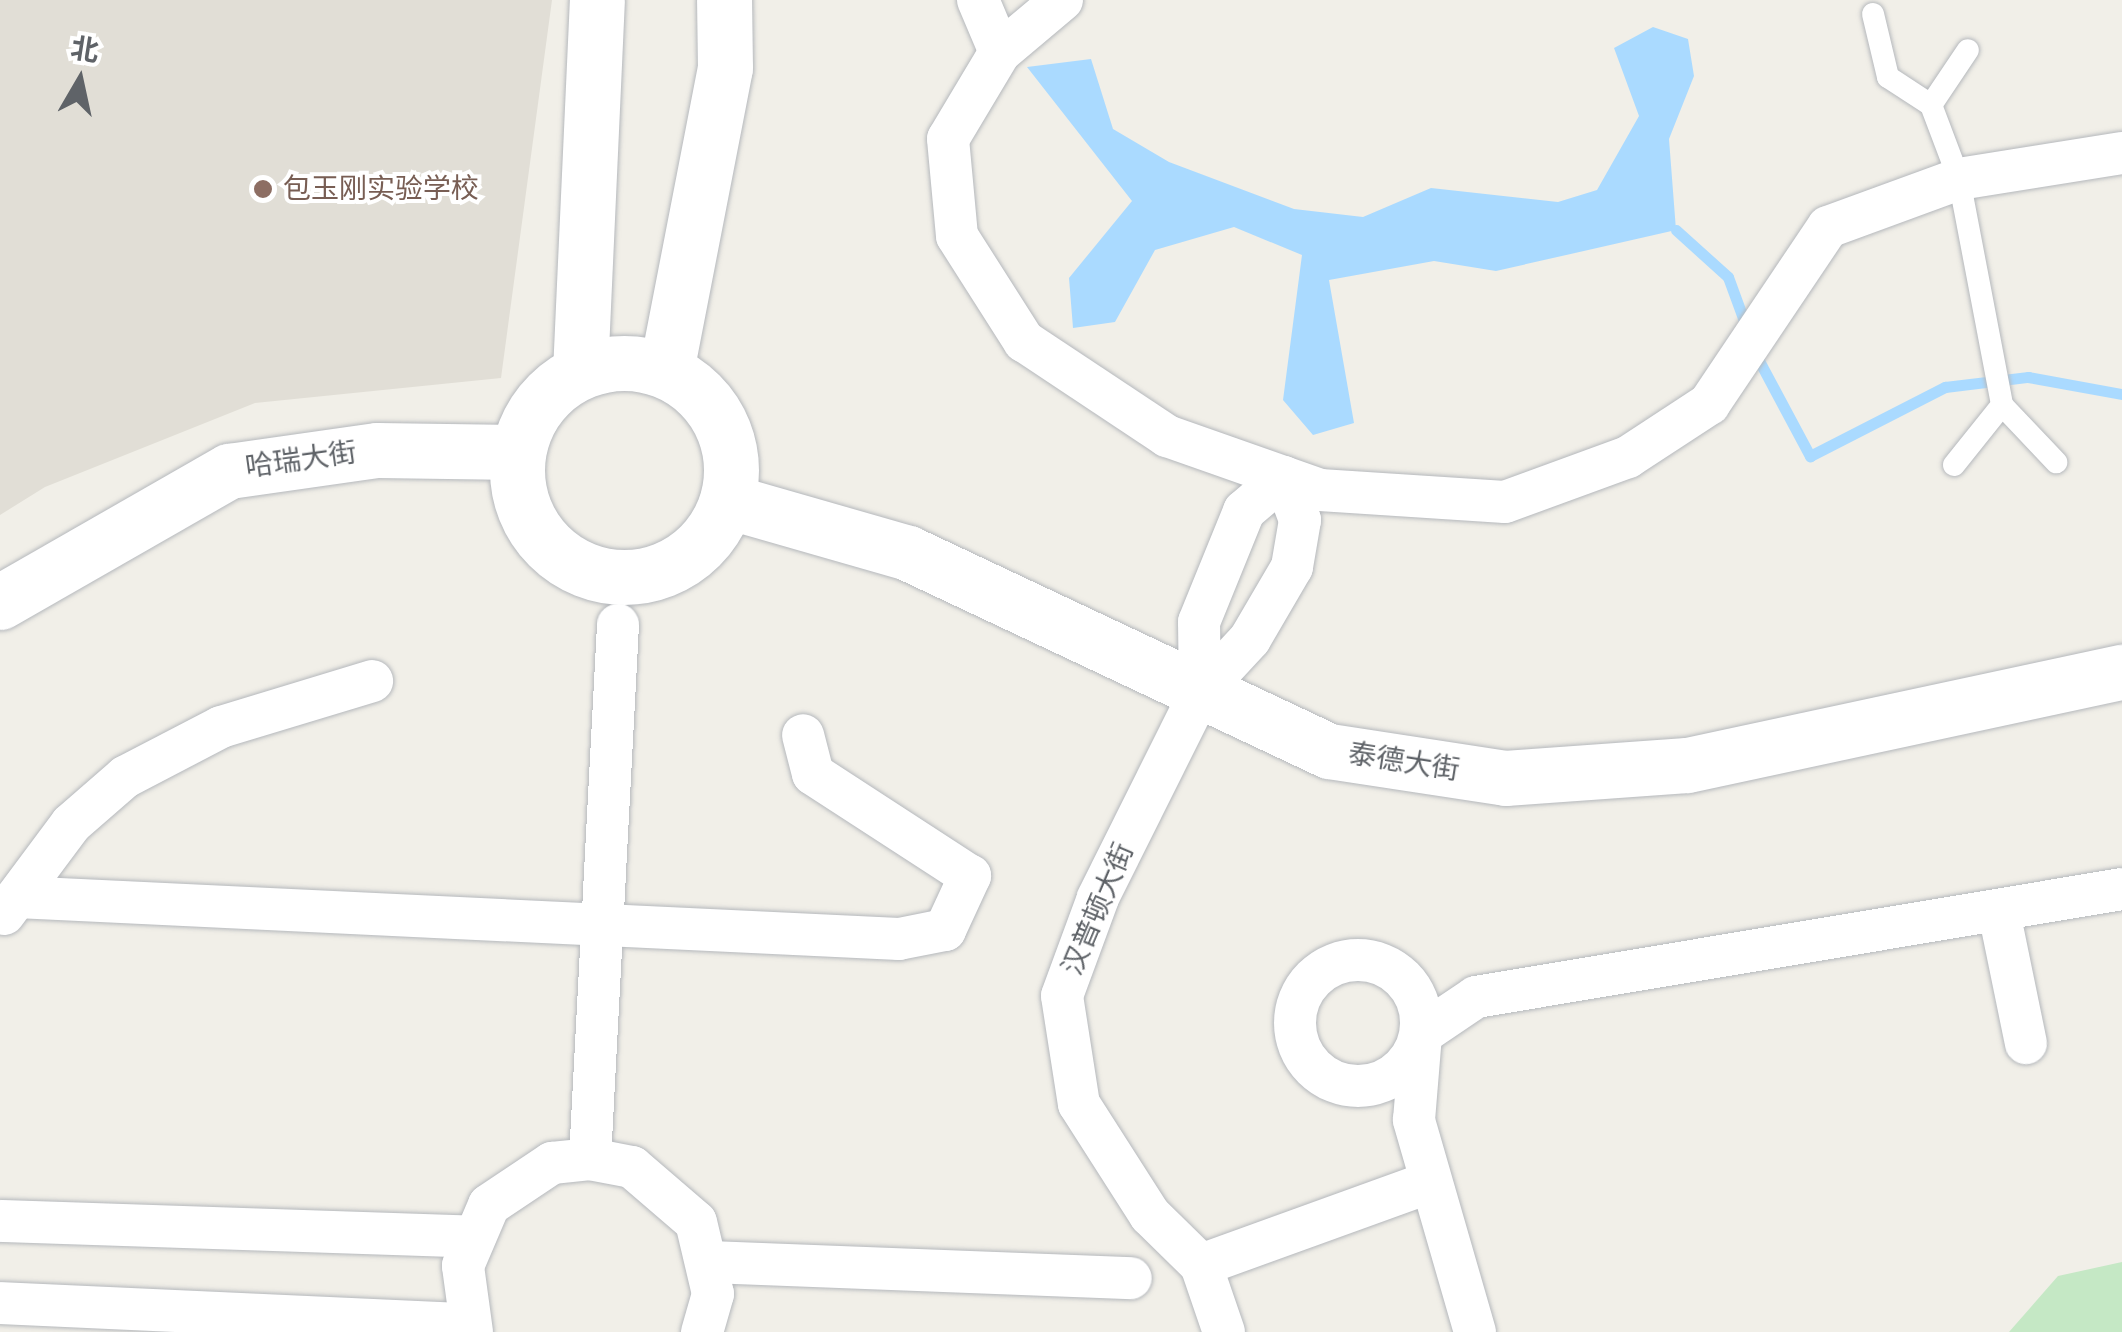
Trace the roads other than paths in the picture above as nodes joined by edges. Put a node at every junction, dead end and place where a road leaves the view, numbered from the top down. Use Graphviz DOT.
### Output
graph roads {
  1 [pos="597,0"];
  2 [pos="724,0"];
  3 [pos="978,0"];
  4 [pos="1062,0"];
  5 [pos="1874,14"];
  6 [pos="1968,50"];
  7 [pos="1000,52"];
  8 [pos="1932,105"];
  9 [pos="2122,154"];
  10 [pos="1959,179"];
  11 [pos="666,371"];
  12 [pos="580,372"];
  13 [pos="2002,405"];
  14 [pos="517,452"];
  15 [pos="2056,462"];
  16 [pos="1954,465"];
  17 [pos="1284,477"];
  18 [pos="727,501"];
  19 [pos="0,602"];
  20 [pos="618,625"];
  21 [pos="2122,672"];
  22 [pos="372,681"];
  23 [pos="1200,693"];
  24 [pos="803,736"];
  25 [pos="2122,889"];
  26 [pos="8,908"];
  27 [pos="1999,912"];
  28 [pos="601,925"];
  29 [pos="2026,1043"];
  30 [pos="590,1159"];
  31 [pos="1430,1182"];
  32 [pos="0,1221"];
  33 [pos="470,1237"];
  34 [pos="711,1262"];
  35 [pos="1200,1265"];
  36 [pos="1130,1278"];
  37 [pos="0,1302"];
  38 [pos="470,1328"];
  39 [pos="702,1332"];
  40 [pos="1224,1332"];
  41 [pos="1476,1332"];
  1 -- 12 [label="street"];
  2 -- 11 [label="street"];
  3 -- 7 [label="street"];
  4 -- 7 [label="street"];
  5 -- 8 [label="lane"];
  6 -- 8 [label="lane"];
  7 -- 17 [label="street"];
  8 -- 10 [label="lane"];
  9 -- 10 [label="street"];
  10 -- 13 [label="lane"];
  10 -- 17 [label="street"];
  11 -- 12 [label="street"];
  11 -- 18 [label="street"];
  12 -- 14 [label="street"];
  13 -- 15 [label="lane"];
  13 -- 16 [label="lane"];
  14 -- 18 [label="street"];
  14 -- 19 [label="street, 哈瑞大街"];
  17 -- 23 [label="street"];
  17 -- 23 [label="street"];
  18 -- 23 [label="street, 泰德大街"];
  20 -- 28 [label="street"];
  21 -- 23 [label="street, 泰德大街"];
  22 -- 26 [label="street"];
  23 -- 35 [label="street, 汉普顿大街"];
  24 -- 28 [label="street"];
  25 -- 27 [label="street"];
  26 -- 28 [label="street"];
  27 -- 29 [label="street"];
  27 -- 31 [label="street"];
  28 -- 30 [label="street"];
  30 -- 33 [label="street"];
  30 -- 34 [label="street"];
  31 -- 35 [label="street"];
  31 -- 41 [label="street"];
  32 -- 33 [label="street"];
  33 -- 38 [label="street"];
  34 -- 36 [label="street"];
  34 -- 39 [label="street"];
  35 -- 40 [label="street, 汉普顿大街"];
  37 -- 38 [label="street"];
}
